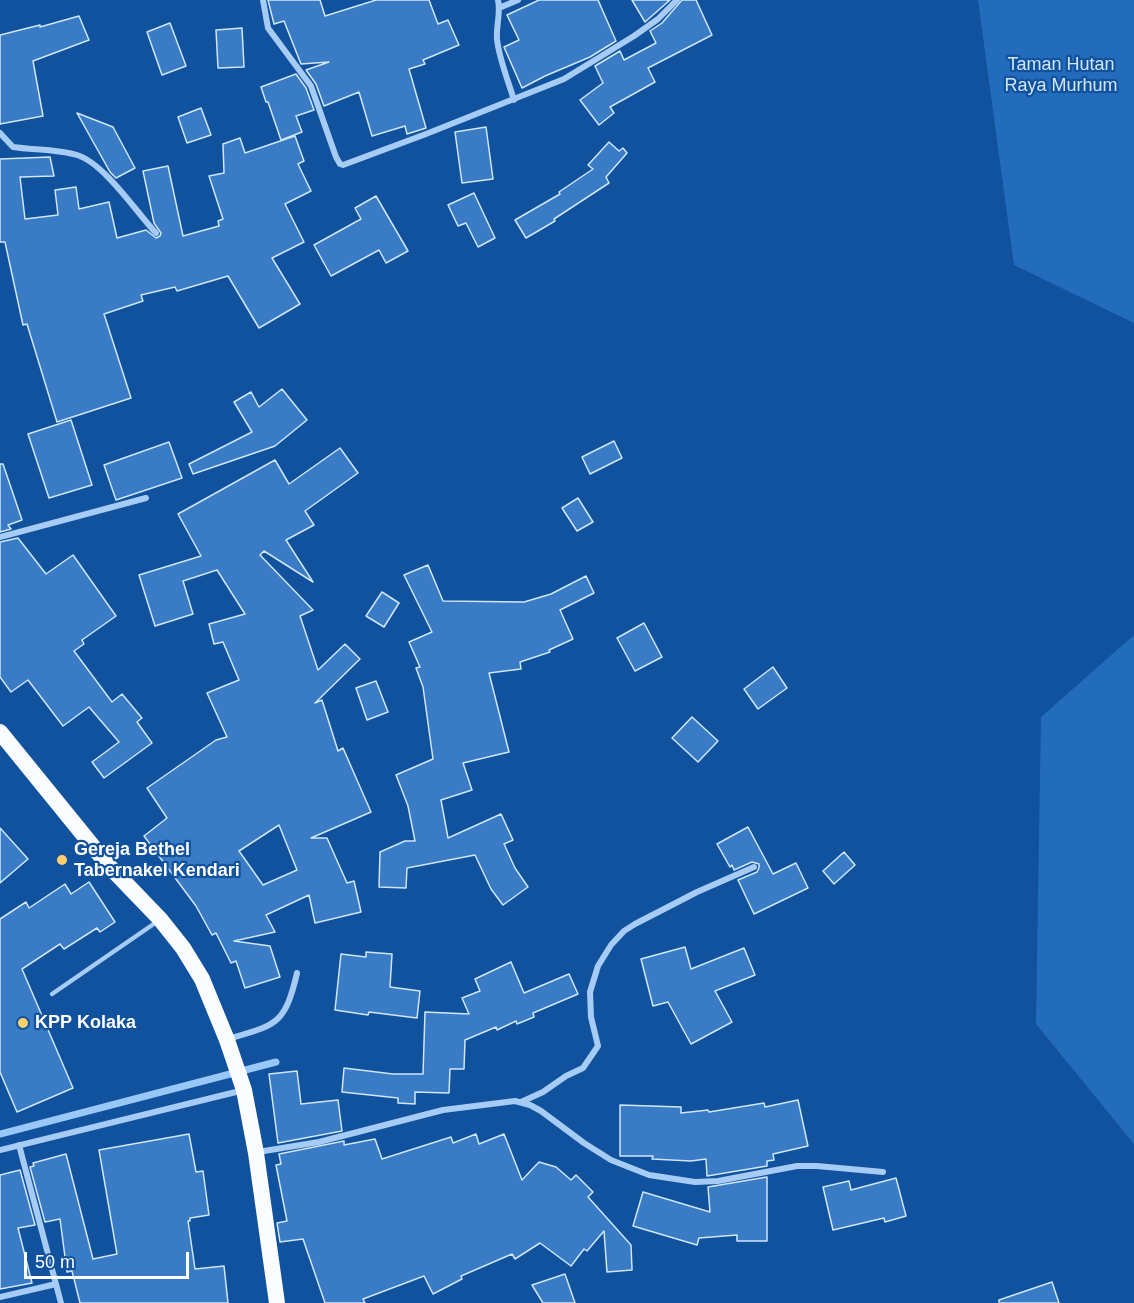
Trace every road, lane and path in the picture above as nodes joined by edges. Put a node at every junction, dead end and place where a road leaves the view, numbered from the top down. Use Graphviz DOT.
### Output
graph roads {
  1 [pos="263,0"];
  2 [pos="498,0"];
  3 [pos="518,0"];
  4 [pos="677,0"];
  5 [pos="500,8"];
  6 [pos="514,100"];
  7 [pos="0,133"];
  8 [pos="156,233"];
  9 [pos="146,498"];
  10 [pos="0,537"];
  11 [pos="3,742"];
  12 [pos="754,867"];
  13 [pos="160,919"];
  14 [pos="297,973"];
  15 [pos="52,994"];
  16 [pos="227,1040"];
  17 [pos="243,1088"];
  18 [pos="521,1102"];
  19 [pos="19,1145"];
  20 [pos="0,1150"];
  21 [pos="256,1153"];
  22 [pos="883,1172"];
  23 [pos="56,1284"];
  24 [pos="0,1297"];
  25 [pos="61,1303"];
  26 [pos="277,1303"];
  1 -- 6 [label="street"];
  2 -- 5 [label="street"];
  3 -- 5 [label="street"];
  4 -- 6 [label="street"];
  5 -- 6 [label="street"];
  7 -- 8 [label="street"];
  9 -- 10 [label="street"];
  11 -- 13 [label="highway"];
  12 -- 18 [label="street"];
  13 -- 15 [label="lane"];
  13 -- 16 [label="highway"];
  14 -- 16 [label="street"];
  16 -- 17 [label="highway"];
  17 -- 19 [label="street"];
  17 -- 21 [label="highway"];
  18 -- 21 [label="street"];
  18 -- 22 [label="street"];
  19 -- 20 [label="street"];
  19 -- 23 [label="street"];
  21 -- 26 [label="highway"];
  23 -- 24 [label="street"];
  23 -- 25 [label="street"];
}
